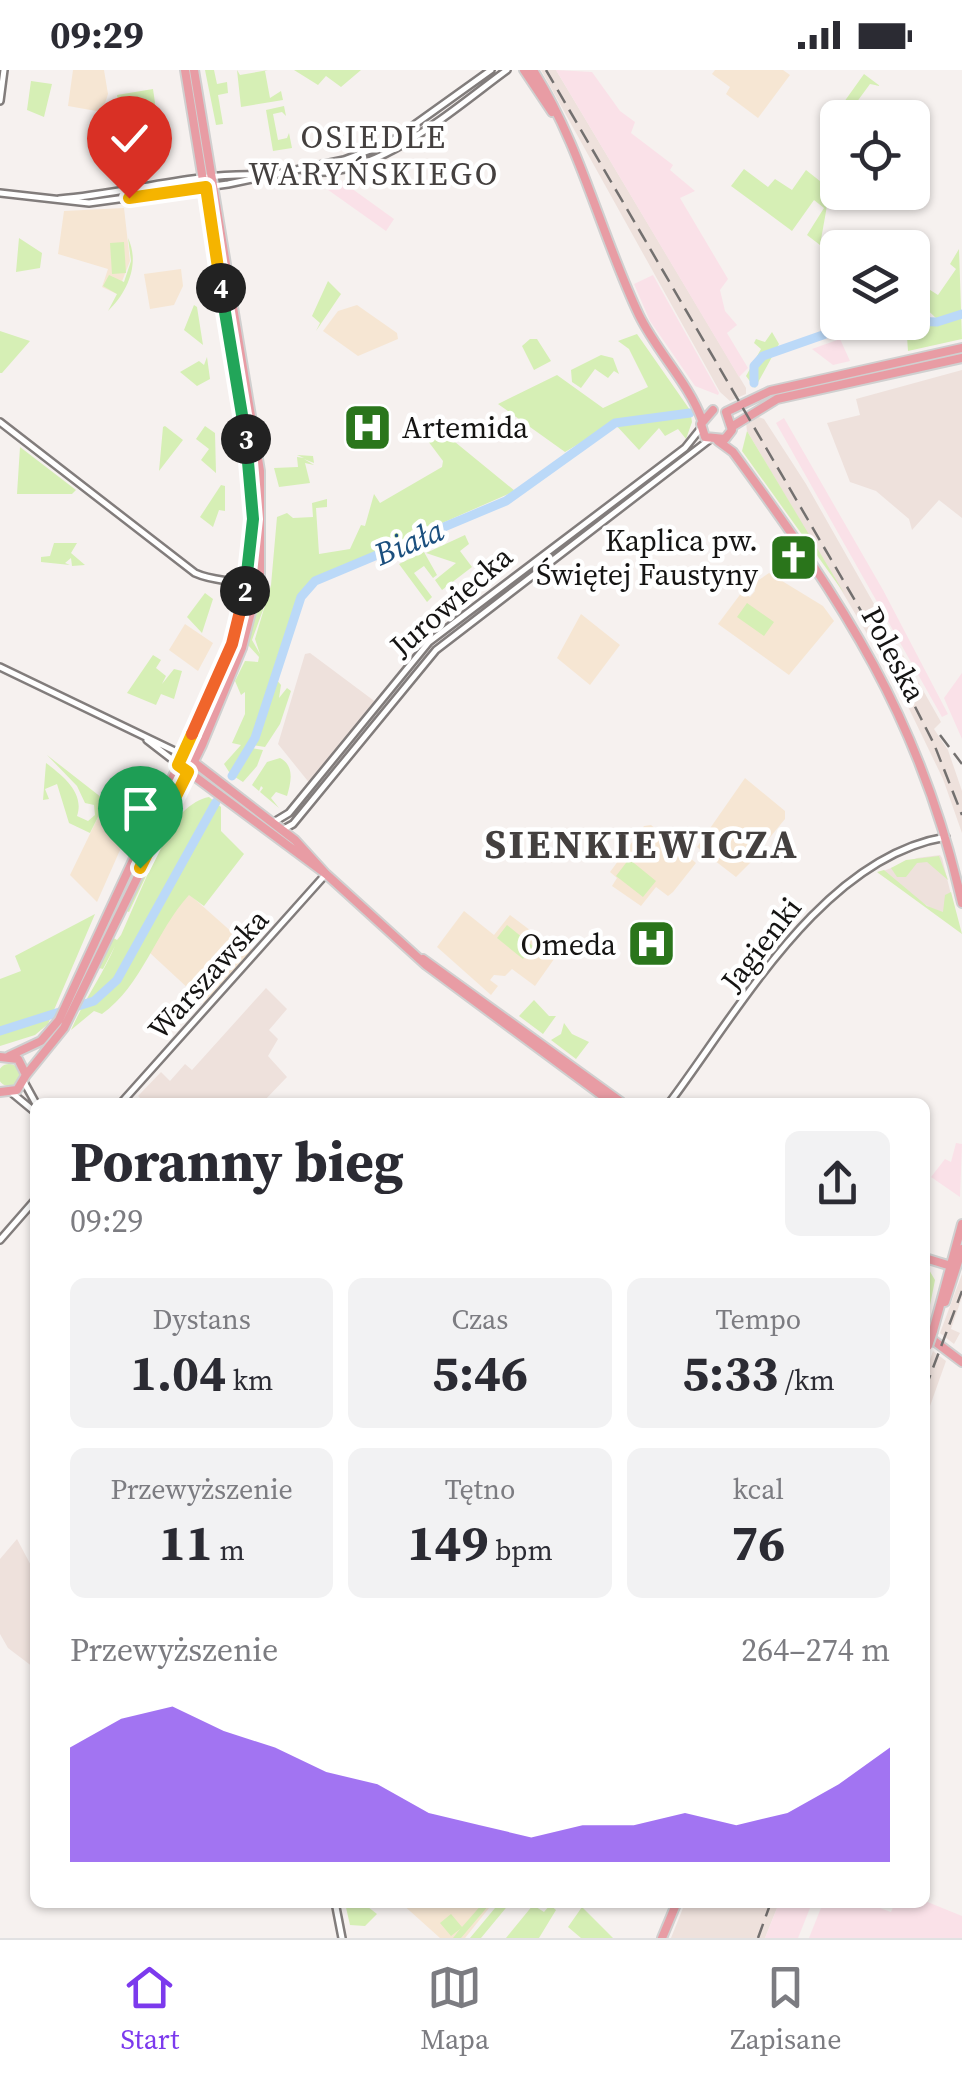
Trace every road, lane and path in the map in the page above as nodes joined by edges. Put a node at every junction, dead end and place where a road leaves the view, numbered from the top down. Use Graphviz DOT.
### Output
graph roads {
  1 [pos="4,70"];
  2 [pos="185,70"];
  3 [pos="194,70"];
  4 [pos="491,70"];
  5 [pos="507,70"];
  6 [pos="524,70"];
  7 [pos="533,70"];
  8 [pos="536,82"];
  9 [pos="462,91"];
  10 [pos="467,99"];
  11 [pos="0,101"];
  12 [pos="416,126"];
  13 [pos="420,133"];
  14 [pos="302,170"];
  15 [pos="210,182"];
  16 [pos="0,193"];
  17 [pos="962,348"];
  18 [pos="962,358"];
  19 [pos="694,399"];
  20 [pos="713,410"];
  21 [pos="726,412"];
  22 [pos="701,424"];
  23 [pos="3,425"];
  24 [pos="731,430"];
  25 [pos="714,440"];
  26 [pos="734,452"];
  27 [pos="622,493"];
  28 [pos="627,501"];
  29 [pos="582,524"];
  30 [pos="586,532"];
  31 [pos="247,584"];
  32 [pos="257,590"];
  33 [pos="423,648"];
  34 [pos="430,656"];
  35 [pos="0,667"];
  36 [pos="377,704"];
  37 [pos="382,712"];
  38 [pos="354,732"];
  39 [pos="145,738"];
  40 [pos="361,738"];
  41 [pos="183,755"];
  42 [pos="194,762"];
  43 [pos="178,765"];
  44 [pos="188,772"];
  45 [pos="314,782"];
  46 [pos="321,787"];
  47 [pos="296,805"];
  48 [pos="302,811"];
  49 [pos="274,822"];
  50 [pos="266,830"];
  51 [pos="282,830"];
  52 [pos="946,836"];
  53 [pos="326,874"];
  54 [pos="962,903"];
  55 [pos="72,1001"];
  56 [pos="64,1019"];
  57 [pos="511,1024"];
  58 [pos="2,1057"];
  59 [pos="25,1078"];
  60 [pos="0,1092"];
  61 [pos="12,1093"];
  62 [pos="33,1098"];
  63 [pos="126,1098"];
  64 [pos="606,1098"];
  65 [pos="616,1098"];
  66 [pos="673,1098"];
  67 [pos="30,1108"];
  68 [pos="30,1206"];
  69 [pos="962,1224"];
  70 [pos="0,1240"];
  71 [pos="962,1249"];
  72 [pos="930,1260"];
  73 [pos="954,1267"];
  74 [pos="930,1331"];
  75 [pos="930,1334"];
  76 [pos="962,1362"];
  77 [pos="336,1908"];
  78 [pos="674,1908"];
  79 [pos="342,1938"];
  80 [pos="662,1938"];
  1 -- 11 [label="street"];
  2 -- 15 [label="main road"];
  3 -- 15 [label="main road"];
  4 -- 9 [label="street"];
  5 -- 10 [label="street"];
  6 -- 8 [label="main road"];
  7 -- 8 [label="main road"];
  8 -- 19 [label="main road"];
  9 -- 10 [label="street"];
  9 -- 12 [label="street"];
  10 -- 13 [label="street"];
  12 -- 13 [label="street"];
  12 -- 14 [label="street"];
  13 -- 14 [label="street"];
  14 -- 15 [label="street"];
  15 -- 16 [label="street"];
  15 -- 31 [label="main road"];
  15 -- 32 [label="main road"];
  17 -- 21 [label="main road"];
  18 -- 24 [label="main road"];
  19 -- 20 [label="main road"];
  19 -- 22 [label="main road"];
  20 -- 21 [label="main road"];
  20 -- 22 [label="main road"];
  21 -- 24 [label="main road, Poleska"];
  22 -- 25 [label="main road, Poleska"];
  22 -- 27 [label="street, Jurowiecka"];
  23 -- 31 [label="street"];
  24 -- 25 [label="main road"];
  24 -- 26 [label="main road, Poleska"];
  25 -- 26 [label="main road, Poleska"];
  25 -- 28 [label="street, Jurowiecka"];
  26 -- 52 [label="main road, Poleska"];
  27 -- 28 [label="street"];
  27 -- 29 [label="street, Jurowiecka"];
  28 -- 30 [label="street, Jurowiecka"];
  29 -- 30 [label="street"];
  29 -- 33 [label="street, Jurowiecka"];
  30 -- 34 [label="street, Jurowiecka"];
  31 -- 32 [label="street"];
  31 -- 41 [label="main road"];
  32 -- 42 [label="main road"];
  33 -- 34 [label="street"];
  33 -- 36 [label="street, Jurowiecka"];
  34 -- 37 [label="street, Jurowiecka"];
  35 -- 39 [label="street"];
  36 -- 37 [label="street"];
  36 -- 38 [label="street, Jurowiecka"];
  37 -- 40 [label="street, Jurowiecka"];
  38 -- 40 [label="street"];
  38 -- 45 [label="street, Jurowiecka"];
  39 -- 41 [label="street"];
  39 -- 43 [label="street"];
  40 -- 46 [label="street, Jurowiecka"];
  41 -- 42 [label="main road"];
  41 -- 43 [label="main road"];
  42 -- 44 [label="main road"];
  42 -- 49 [label="main road"];
  43 -- 44 [label="main road"];
  43 -- 55 [label="main road"];
  44 -- 50 [label="main road"];
  44 -- 55 [label="main road"];
  45 -- 46 [label="street"];
  45 -- 47 [label="street, Jurowiecka"];
  46 -- 48 [label="street, Jurowiecka"];
  47 -- 48 [label="street"];
  47 -- 49 [label="street, Jurowiecka"];
  48 -- 51 [label="street, Jurowiecka"];
  49 -- 51 [label="main road"];
  50 -- 51 [label="main road"];
  50 -- 53 [label="main road"];
  51 -- 53 [label="main road"];
  52 -- 54 [label="main road, Poleska"];
  52 -- 66 [label="street, Jagienki"];
  53 -- 57 [label="main road"];
  53 -- 63 [label="street, Warszawska"];
  55 -- 56 [label="main road"];
  56 -- 58 [label="main road"];
  56 -- 59 [label="main road"];
  57 -- 64 [label="main road"];
  57 -- 65 [label="main road"];
  58 -- 59 [label="main road"];
  59 -- 61 [label="main road"];
  59 -- 62 [label="street"];
  60 -- 61 [label="main road"];
  61 -- 67 [label="street"];
  68 -- 70 [label="street"];
  69 -- 73 [label="main road"];
  71 -- 73 [label="main road"];
  72 -- 73 [label="main road"];
  73 -- 74 [label="main road"];
  75 -- 76 [label="main road"];
  77 -- 79 [label="street"];
  78 -- 80 [label="main road"];
}
